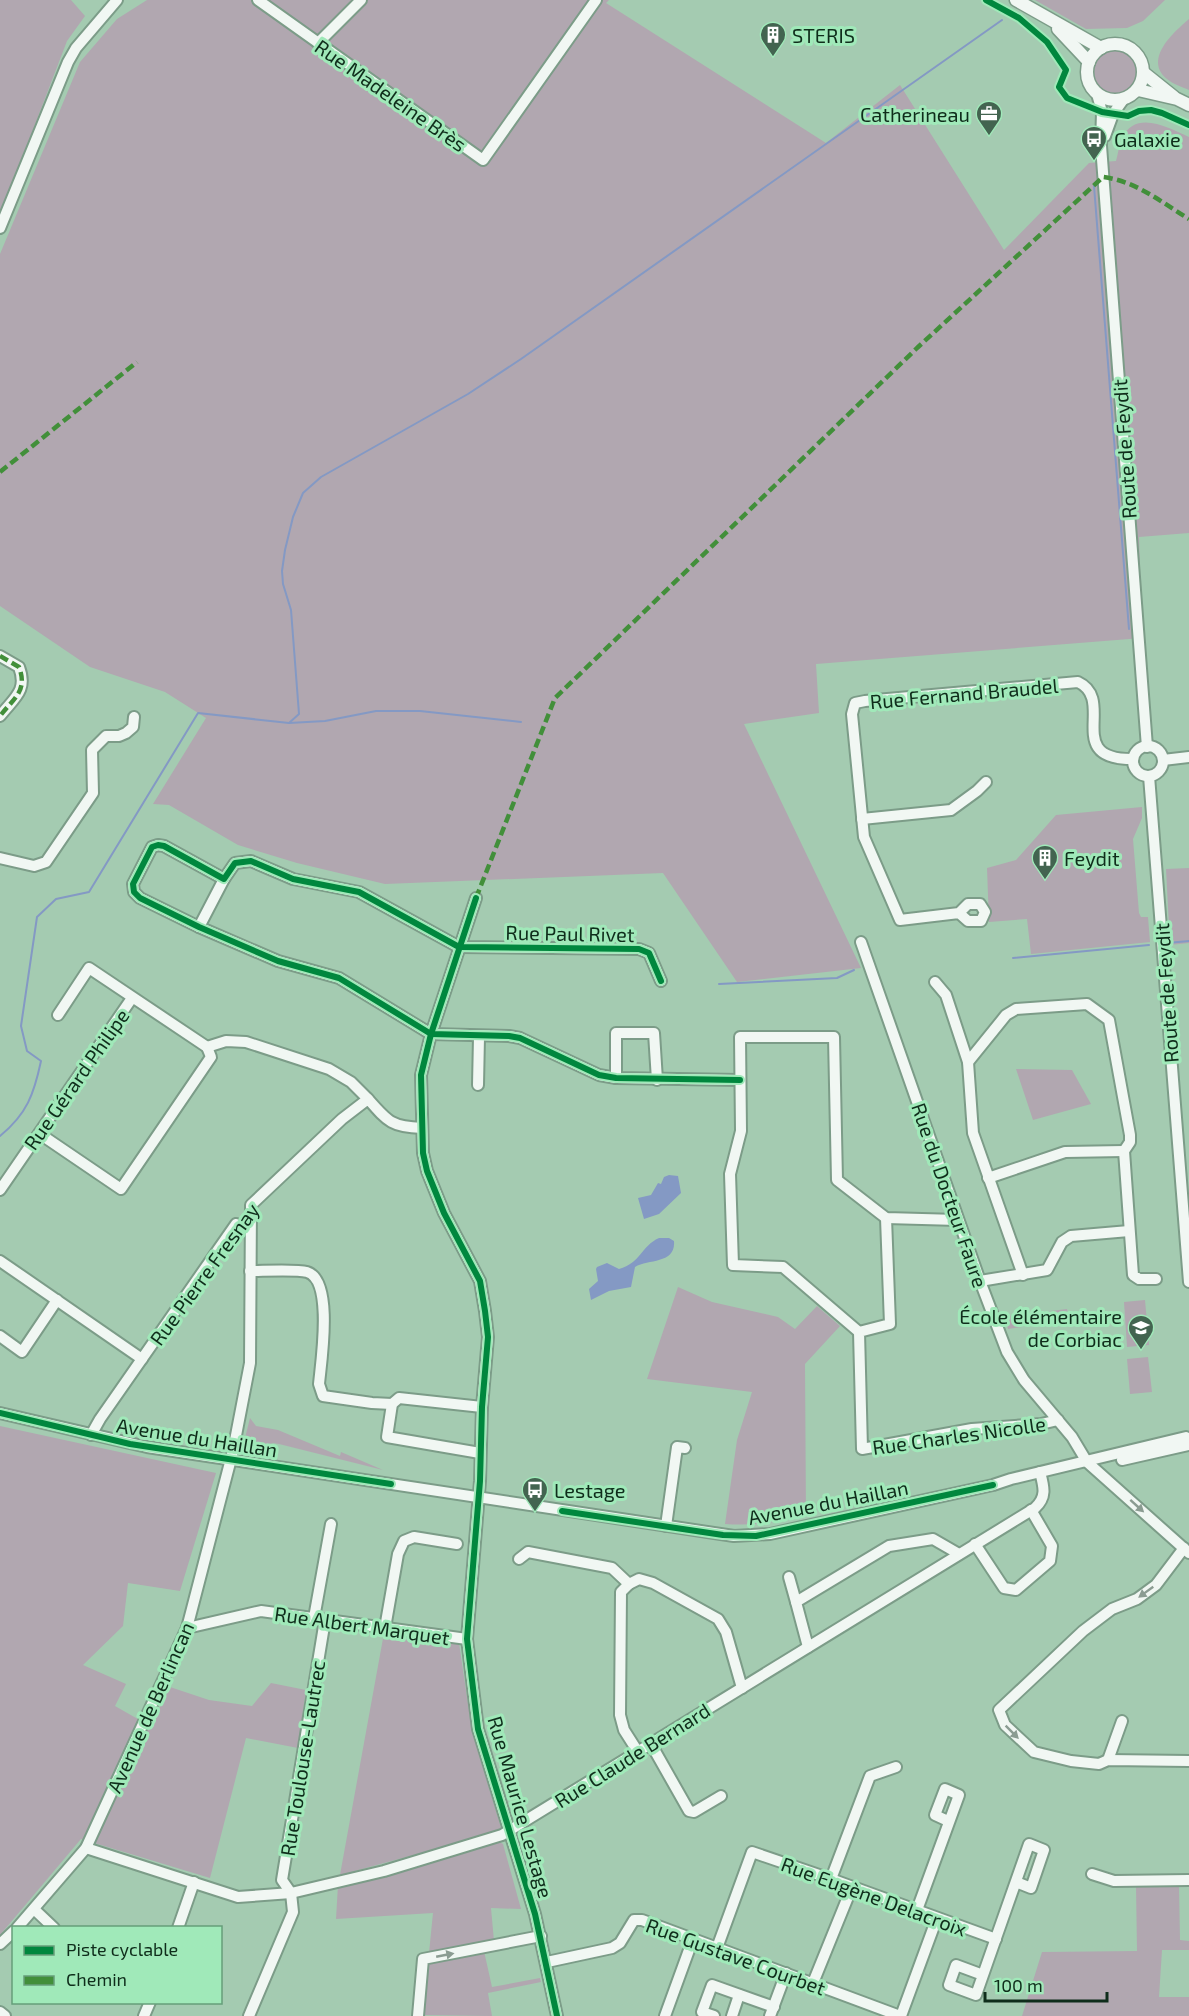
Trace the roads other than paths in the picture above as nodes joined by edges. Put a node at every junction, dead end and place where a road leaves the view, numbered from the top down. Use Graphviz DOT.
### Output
graph roads {
  1 [pos="117,0"];
  2 [pos="258,0"];
  3 [pos="361,0"];
  4 [pos="596,0"];
  5 [pos="1016,0"];
  6 [pos="1052,21"];
  7 [pos="318,43"];
  8 [pos="1101,48"];
  9 [pos="1089,62"];
  10 [pos="1144,73"];
  11 [pos="1138,90"];
  12 [pos="1097,94"];
  13 [pos="1177,99"];
  14 [pos="1123,100"];
  15 [pos="1189,105"];
  16 [pos="1101,151"];
  17 [pos="0,228"];
  18 [pos="0,656"];
  19 [pos="0,716"];
  20 [pos="134,717"];
  21 [pos="1147,747"];
  22 [pos="1189,757"];
  23 [pos="1133,759"];
  24 [pos="1162,760"];
  25 [pos="1149,776"];
  26 [pos="986,782"];
  27 [pos="862,819"];
  28 [pos="0,858"];
  29 [pos="224,879"];
  30 [pos="476,898"];
  31 [pos="959,913"];
  32 [pos="199,927"];
  33 [pos="861,942"];
  34 [pos="459,947"];
  35 [pos="661,981"];
  36 [pos="935,982"];
  37 [pos="132,998"];
  38 [pos="58,1015"];
  39 [pos="431,1034"];
  40 [pos="479,1037"];
  41 [pos="207,1047"];
  42 [pos="968,1062"];
  43 [pos="616,1078"];
  44 [pos="657,1080"];
  45 [pos="740,1080"];
  46 [pos="478,1085"];
  47 [pos="369,1100"];
  48 [pos="422,1128"];
  49 [pos="40,1134"];
  50 [pos="1124,1150"];
  51 [pos="988,1179"];
  52 [pos="0,1190"];
  53 [pos="251,1205"];
  54 [pos="886,1218"];
  55 [pos="958,1220"];
  56 [pos="236,1224"];
  57 [pos="1129,1231"];
  58 [pos="0,1261"];
  59 [pos="250,1271"];
  60 [pos="1023,1275"];
  61 [pos="1156,1279"];
  62 [pos="980,1281"];
  63 [pos="1189,1282"];
  64 [pos="57,1300"];
  65 [pos="859,1332"];
  66 [pos="0,1336"];
  67 [pos="142,1359"];
  68 [pos="392,1404"];
  69 [pos="482,1407"];
  70 [pos="0,1413"];
  71 [pos="1058,1420"];
  72 [pos="91,1435"];
  73 [pos="1188,1439"];
  74 [pos="685,1448"];
  75 [pos="480,1452"];
  76 [pos="229,1459"];
  77 [pos="1090,1465"];
  78 [pos="1041,1476"];
  79 [pos="479,1498"];
  80 [pos="1030,1510"];
  81 [pos="331,1524"];
  82 [pos="666,1526"];
  83 [pos="457,1544"];
  84 [pos="975,1544"];
  85 [pos="1186,1551"];
  86 [pos="960,1554"];
  87 [pos="519,1559"];
  88 [pos="789,1578"];
  89 [pos="629,1584"];
  90 [pos="796,1602"];
  91 [pos="320,1619"];
  92 [pos="187,1628"];
  93 [pos="385,1628"];
  94 [pos="467,1639"];
  95 [pos="808,1647"];
  96 [pos="742,1688"];
  97 [pos="1122,1721"];
  98 [pos="651,1743"];
  99 [pos="638,1752"];
  100 [pos="1108,1760"];
  101 [pos="1189,1761"];
  102 [pos="896,1767"];
  103 [pos="721,1796"];
  104 [pos="948,1821"];
  105 [pos="509,1831"];
  106 [pos="86,1848"];
  107 [pos="1092,1874"];
  108 [pos="831,1879"];
  109 [pos="1189,1880"];
  110 [pos="194,1882"];
  111 [pos="1016,1882"];
  112 [pos="852,1887"];
  113 [pos="291,1893"];
  114 [pos="34,1909"];
  115 [pos="917,1910"];
  116 [pos="937,1918"];
  117 [pos="18,1926"];
  118 [pos="52,1926"];
  119 [pos="179,1926"];
  120 [pos="12,1932"];
  121 [pos="541,1936"];
  122 [pos="693,1939"];
  123 [pos="996,1939"];
  124 [pos="0,1944"];
  125 [pos="717,1948"];
  126 [pos="547,1962"];
  127 [pos="786,1973"];
  128 [pos="983,1975"];
  129 [pos="813,1983"];
  130 [pos="740,1995"];
  131 [pos="772,2011"];
  132 [pos="0,2012"];
  133 [pos="5,2016"];
  134 [pos="249,2016"];
  135 [pos="418,2016"];
  136 [pos="558,2016"];
  137 [pos="665,2016"];
  138 [pos="714,2016"];
  139 [pos="732,2016"];
  140 [pos="900,2016"];
  1 -- 17 [label="street"];
  2 -- 7 [label="street, Rue Madeleine Brès"];
  3 -- 7 [label="street"];
  4 -- 7 [label="street, Rue Madeleine Brès"];
  5 -- 6 [label="main road"];
  6 -- 8 [label="main road"];
  6 -- 9 [label="main road"];
  8 -- 9 [label="main road"];
  8 -- 10 [label="main road"];
  9 -- 12 [label="main road"];
  10 -- 11 [label="main road"];
  10 -- 13 [label="main road"];
  11 -- 13 [label="main road"];
  11 -- 14 [label="main road"];
  12 -- 14 [label="main road"];
  12 -- 16 [label="street, Route de Feydit"];
  13 -- 15 [label="main road"];
  14 -- 16 [label="street, Route de Feydit"];
  16 -- 21 [label="street, Route de Feydit"];
  18 -- 19 [label="street"];
  20 -- 28 [label="street"];
  21 -- 23 [label="street"];
  21 -- 24 [label="street"];
  22 -- 24 [label="street"];
  23 -- 25 [label="street"];
  23 -- 27 [label="street, Rue Fernand Braudel"];
  24 -- 25 [label="street"];
  25 -- 63 [label="street, Route de Feydit"];
  26 -- 27 [label="street"];
  27 -- 31 [label="street, Rue Fernand Braudel"];
  29 -- 32 [label="street"];
  29 -- 32 [label="street"];
  29 -- 34 [label="street"];
  30 -- 34 [label="street, Rue Maurice Lestage"];
  32 -- 39 [label="street"];
  33 -- 55 [label="street, Rue du Docteur Faure"];
  34 -- 35 [label="street, Rue Paul Rivet"];
  34 -- 39 [label="street, Rue Maurice Lestage"];
  36 -- 42 [label="street"];
  37 -- 38 [label="street"];
  37 -- 41 [label="street"];
  37 -- 49 [label="street, Rue Gérard Philipe"];
  39 -- 40 [label="street"];
  39 -- 48 [label="street, Rue Maurice Lestage"];
  40 -- 43 [label="street"];
  40 -- 46 [label="street"];
  41 -- 47 [label="street"];
  41 -- 49 [label="street"];
  42 -- 50 [label="street"];
  42 -- 51 [label="street"];
  43 -- 44 [label="street"];
  43 -- 44 [label="street"];
  44 -- 45 [label="street"];
  45 -- 54 [label="street"];
  45 -- 65 [label="street"];
  47 -- 48 [label="street"];
  47 -- 53 [label="street, Rue Pierre Fresnay"];
  48 -- 69 [label="street, Rue Maurice Lestage"];
  49 -- 52 [label="street, Rue Gérard Philipe"];
  50 -- 51 [label="street"];
  50 -- 57 [label="street"];
  51 -- 60 [label="street"];
  53 -- 59 [label="street, Avenue de Berlincan"];
  54 -- 55 [label="street"];
  54 -- 65 [label="street"];
  55 -- 62 [label="street, Rue du Docteur Faure"];
  56 -- 67 [label="street, Rue Pierre Fresnay"];
  57 -- 60 [label="street"];
  57 -- 61 [label="street"];
  58 -- 64 [label="street"];
  59 -- 68 [label="street"];
  59 -- 76 [label="street, Avenue de Berlincan"];
  60 -- 62 [label="street"];
  62 -- 71 [label="street, Rue du Docteur Faure"];
  64 -- 66 [label="street"];
  64 -- 67 [label="street"];
  65 -- 71 [label="street, Rue Charles Nicolle"];
  67 -- 72 [label="street, Rue Pierre Fresnay"];
  68 -- 69 [label="street"];
  68 -- 75 [label="street"];
  69 -- 75 [label="street, Rue Maurice Lestage"];
  70 -- 72 [label="street, Avenue du Haillan"];
  71 -- 77 [label="street, Rue du Docteur Faure"];
  72 -- 76 [label="street, Avenue du Haillan"];
  73 -- 77 [label="street, Avenue du Haillan"];
  74 -- 82 [label="street"];
  75 -- 79 [label="street, Rue Maurice Lestage"];
  76 -- 79 [label="street, Avenue du Haillan"];
  76 -- 92 [label="street, Avenue de Berlincan"];
  77 -- 78 [label="street, Avenue du Haillan"];
  77 -- 85 [label="street, Rue du Docteur Faure, one-way"];
  78 -- 80 [label="street, Rue Claude Bernard"];
  78 -- 82 [label="street, Avenue du Haillan"];
  79 -- 82 [label="street, Avenue du Haillan"];
  79 -- 94 [label="street, Rue Maurice Lestage"];
  80 -- 84 [label="street, Rue Claude Bernard"];
  80 -- 84 [label="street"];
  81 -- 91 [label="street, Rue Toulouse-Lautrec"];
  83 -- 93 [label="street"];
  84 -- 86 [label="street, Rue Claude Bernard"];
  85 -- 100 [label="street, one-way"];
  86 -- 90 [label="street"];
  86 -- 95 [label="street, Rue Claude Bernard"];
  87 -- 89 [label="street"];
  88 -- 90 [label="street"];
  89 -- 96 [label="street"];
  89 -- 99 [label="street"];
  90 -- 95 [label="street"];
  91 -- 92 [label="street, Rue Albert Marquet"];
  91 -- 93 [label="street, Rue Albert Marquet"];
  91 -- 113 [label="street, Rue Toulouse-Lautrec"];
  92 -- 106 [label="street, Avenue de Berlincan"];
  93 -- 94 [label="street, Rue Albert Marquet"];
  94 -- 105 [label="street, Rue Maurice Lestage"];
  95 -- 96 [label="street, Rue Claude Bernard"];
  96 -- 98 [label="street, Rue Claude Bernard"];
  97 -- 100 [label="street"];
  98 -- 99 [label="street, Rue Claude Bernard"];
  98 -- 103 [label="street"];
  99 -- 105 [label="street, Rue Claude Bernard"];
  100 -- 101 [label="street"];
  102 -- 108 [label="street"];
  104 -- 115 [label="street"];
  105 -- 113 [label="street, Rue Claude Bernard"];
  105 -- 121 [label="street, Rue Maurice Lestage"];
  106 -- 110 [label="street, Rue Claude Bernard"];
  106 -- 114 [label="street, Avenue de Berlincan"];
  107 -- 109 [label="street"];
  108 -- 112 [label="street, Rue Eugène Delacroix"];
  108 -- 125 [label="street, Rue Eugène Delacroix"];
  110 -- 113 [label="street, Rue Claude Bernard"];
  110 -- 119 [label="street"];
  111 -- 123 [label="street"];
  112 -- 115 [label="street, Rue Eugène Delacroix"];
  112 -- 129 [label="street"];
  113 -- 134 [label="street, Rue Toulouse-Lautrec"];
  114 -- 117 [label="street, Avenue de Berlincan"];
  114 -- 118 [label="street"];
  115 -- 116 [label="street, Rue Eugène Delacroix"];
  116 -- 123 [label="street, Rue Eugène Delacroix"];
  116 -- 140 [label="street"];
  120 -- 124 [label="street, Avenue de Berlincan"];
  121 -- 126 [label="street, Rue Maurice Lestage"];
  135 -- 121 [label="street, one-way"];
  122 -- 125 [label="street, Rue Gustave Courbet"];
  122 -- 126 [label="street, Rue Gustave Courbet"];
  122 -- 137 [label="street"];
  123 -- 128 [label="street"];
  125 -- 127 [label="street, Rue Gustave Courbet"];
  126 -- 136 [label="street, Rue Maurice Lestage"];
  127 -- 129 [label="street, Rue Gustave Courbet"];
  127 -- 131 [label="street"];
  129 -- 140 [label="street, Rue Gustave Courbet"];
  130 -- 131 [label="street"];
  130 -- 138 [label="street"];
  130 -- 139 [label="street"];
  132 -- 133 [label="street"];
}
